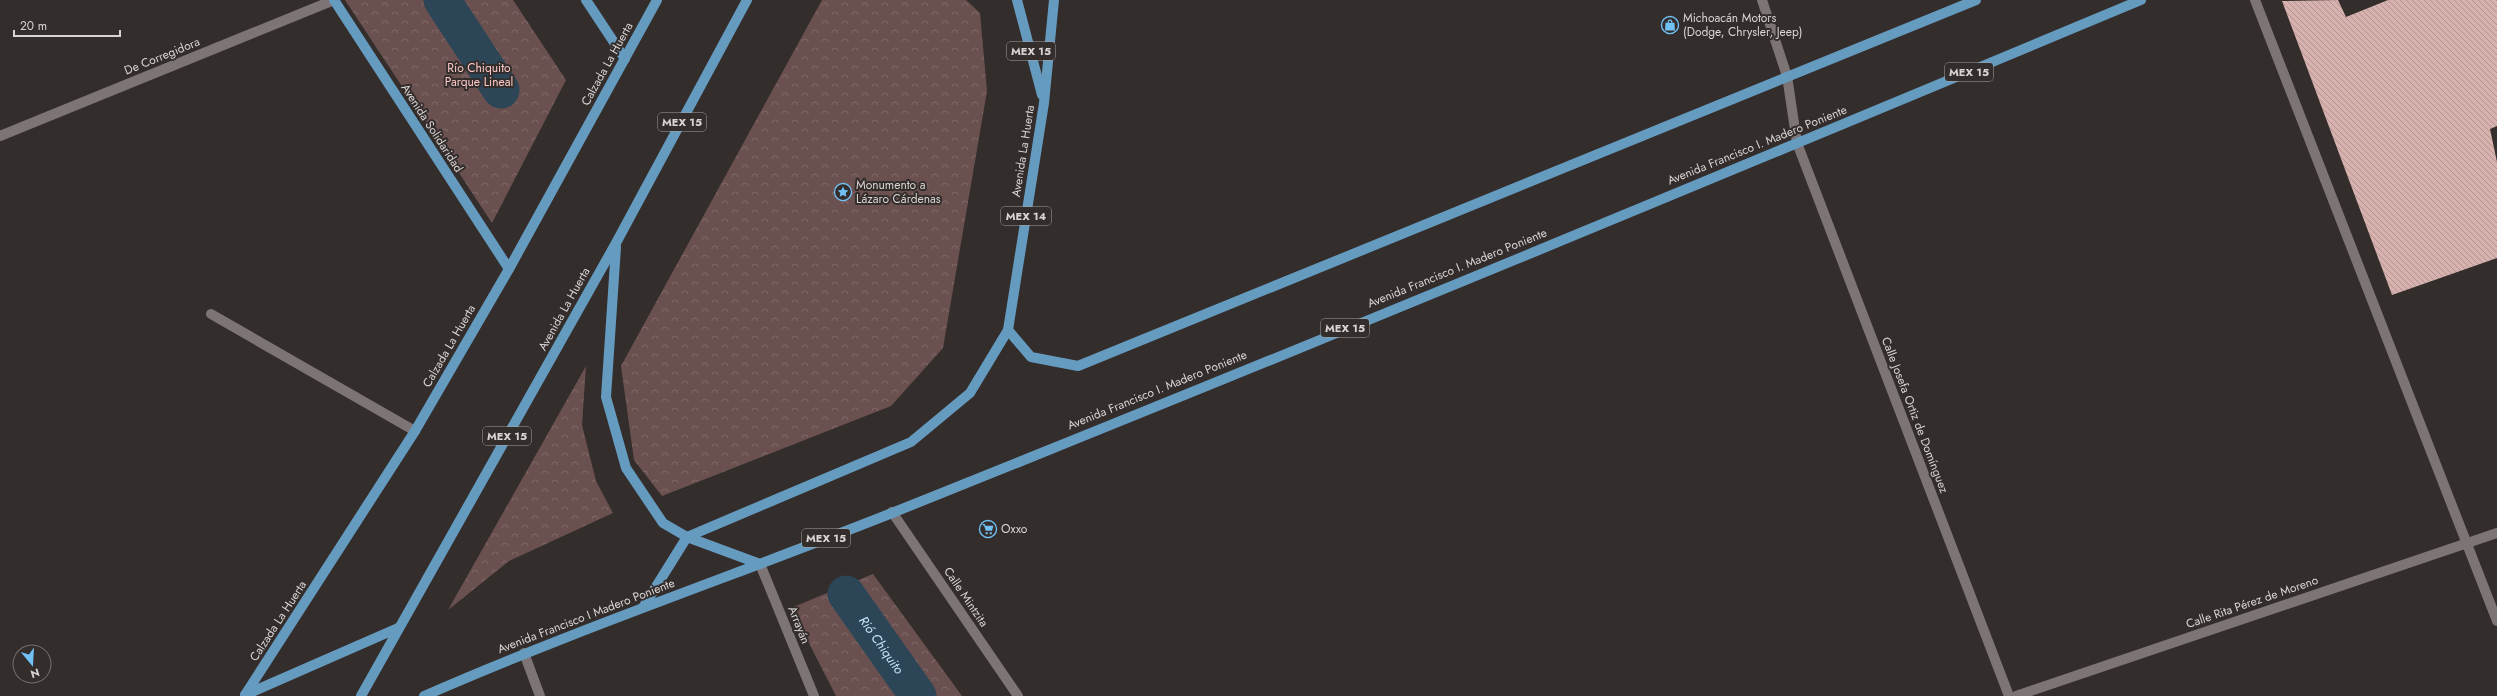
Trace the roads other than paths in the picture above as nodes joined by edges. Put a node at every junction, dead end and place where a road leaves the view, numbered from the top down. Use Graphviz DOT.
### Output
graph roads {
  1 [pos="334,0"];
  2 [pos="586,0"];
  3 [pos="657,0"];
  4 [pos="747,0"];
  5 [pos="1017,0"];
  6 [pos="1054,0"];
  7 [pos="1762,0"];
  8 [pos="1976,0"];
  9 [pos="2141,0"];
  10 [pos="2255,0"];
  11 [pos="625,59"];
  12 [pos="1787,76"];
  13 [pos="1044,103"];
  14 [pos="0,136"];
  15 [pos="1798,143"];
  16 [pos="616,243"];
  17 [pos="509,269"];
  18 [pos="211,314"];
  19 [pos="1008,330"];
  20 [pos="415,430"];
  21 [pos="892,512"];
  22 [pos="2497,533"];
  23 [pos="687,537"];
  24 [pos="2467,543"];
  25 [pos="760,564"];
  26 [pos="644,606"];
  27 [pos="2497,621"];
  28 [pos="398,628"];
  29 [pos="524,653"];
  30 [pos="450,685"];
  31 [pos="244,696"];
  32 [pos="361,696"];
  33 [pos="424,696"];
  34 [pos="440,696"];
  35 [pos="540,696"];
  36 [pos="814,696"];
  37 [pos="1018,696"];
  38 [pos="2009,696"];
  39 [pos="2016,696"];
  1 -- 14 [label="street, De Corregidora"];
  1 -- 17 [label="main road, Avenida Solidaridad"];
  2 -- 11 [label="main road"];
  3 -- 11 [label="main road, Calzada La Huerta"];
  4 -- 16 [label="main road, Avenida La Huerta / MEX 15"];
  5 -- 13 [label="main road, MEX 15"];
  6 -- 13 [label="main road, Avenida La Huerta / MEX 14"];
  7 -- 12 [label="street, Calle Josefa Ortiz de Domínguez"];
  8 -- 12 [label="main road"];
  9 -- 15 [label="main road, Avenida Francisco I. Madero Poniente / MEX 15"];
  10 -- 24 [label="street"];
  11 -- 17 [label="main road, Calzada La Huerta"];
  12 -- 15 [label="street, Calle Josefa Ortiz de Domínguez"];
  12 -- 19 [label="main road"];
  13 -- 19 [label="main road, Avenida La Huerta / MEX 14"];
  15 -- 21 [label="main road, Avenida Francisco I. Madero Poniente / MEX 15"];
  15 -- 38 [label="street, Calle Josefa Ortiz de Domínguez"];
  16 -- 23 [label="main road"];
  16 -- 28 [label="main road, Avenida La Huerta / MEX 15"];
  17 -- 20 [label="main road, Calzada La Huerta"];
  18 -- 20 [label="street"];
  19 -- 23 [label="main road"];
  20 -- 31 [label="main road, Calzada La Huerta"];
  21 -- 25 [label="main road, Avenida Francisco I. Madero Poniente / MEX 15"];
  21 -- 37 [label="street, Calle Mintzita"];
  22 -- 24 [label="street, Calle Rita Pérez de Moreno"];
  23 -- 25 [label="main road"];
  23 -- 26 [label="main road"];
  24 -- 27 [label="street"];
  24 -- 39 [label="street, Calle Rita Pérez de Moreno"];
  25 -- 26 [label="main road, Avenida Francisco I Madero Poniente / MEX 15"];
  25 -- 36 [label="street, Arrayán"];
  26 -- 29 [label="main road, Avenida Francisco I Madero Poniente / MEX 15"];
  28 -- 31 [label="main road"];
  28 -- 32 [label="main road, MEX 15"];
  29 -- 30 [label="main road, Avenida Francisco I Madero Poniente / MEX 15"];
  29 -- 35 [label="street"];
  30 -- 33 [label="main road, Avenida Francisco I Madero Poniente / MEX 15"];
  30 -- 34 [label="main road"];
}
